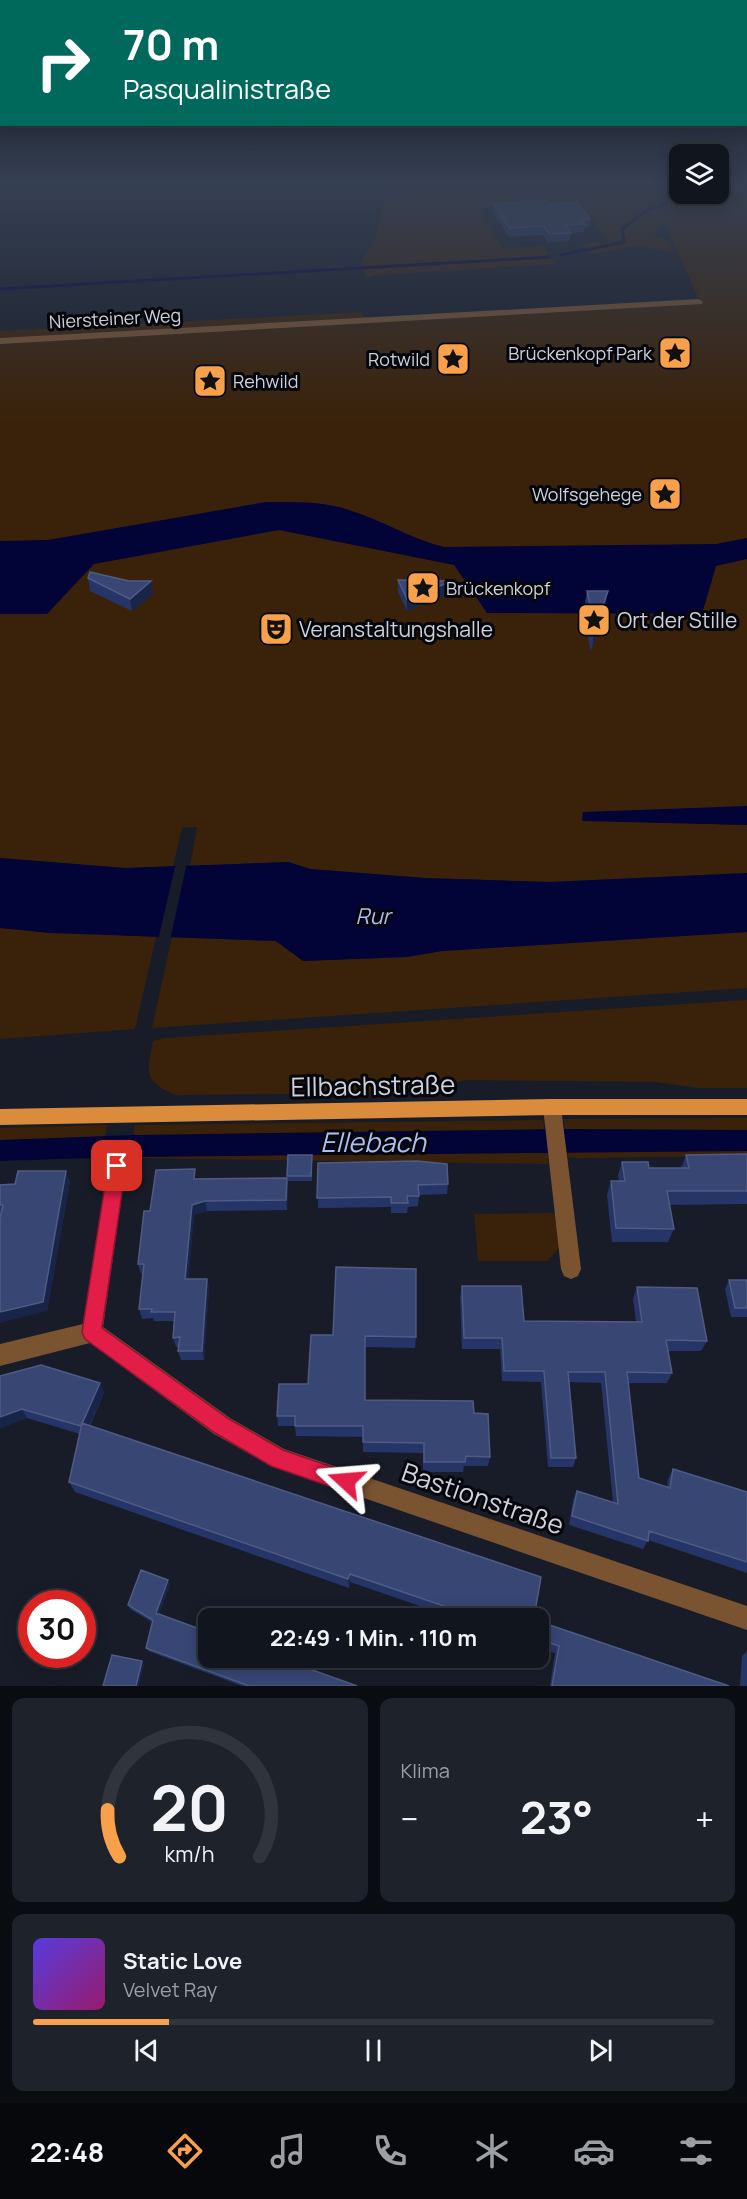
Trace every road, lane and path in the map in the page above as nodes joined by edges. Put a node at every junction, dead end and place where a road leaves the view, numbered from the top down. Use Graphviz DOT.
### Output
graph roads {
  1 [pos="699,302"];
  2 [pos="0,341"];
  3 [pos="747,1107"];
  4 [pos="552,1115"];
  5 [pos="0,1117"];
  6 [pos="117,1166"];
  7 [pos="571,1269"];
  8 [pos="92,1332"];
  9 [pos="0,1355"];
  10 [pos="747,1618"];
  1 -- 2 [label="street, Niersteiner Weg"];
  3 -- 4 [label="main road, Ellbachstraße"];
  4 -- 5 [label="main road, Ellbachstraße"];
  4 -- 7 [label="street"];
  6 -- 8 [label="street"];
  8 -- 9 [label="street"];
  8 -- 10 [label="street, Bastionstraße"];
}
